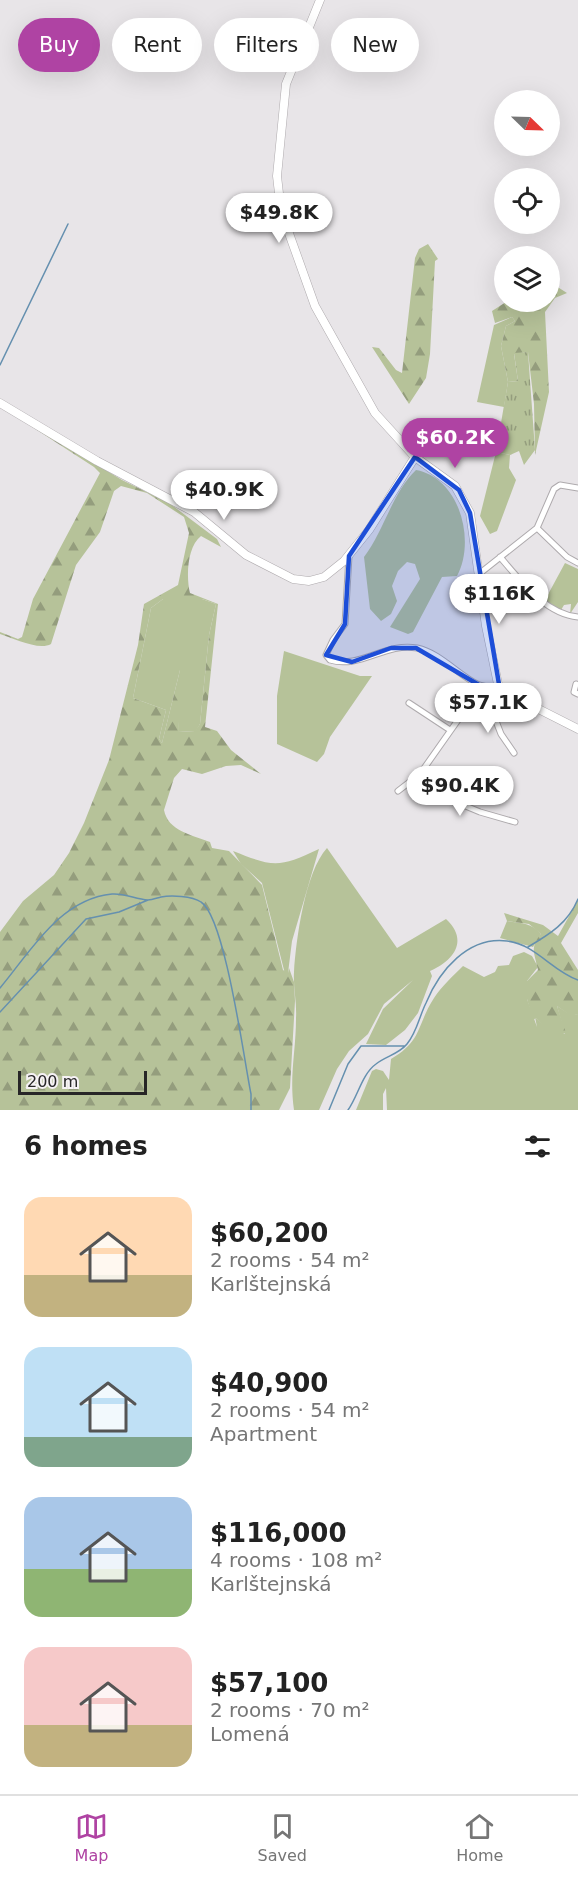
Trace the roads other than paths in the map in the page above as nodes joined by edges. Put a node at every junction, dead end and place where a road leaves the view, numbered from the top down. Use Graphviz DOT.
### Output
graph roads {
  1 [pos="320,0"];
  2 [pos="0,403"];
  3 [pos="415,457"];
  4 [pos="578,488"];
  5 [pos="537,528"];
  6 [pos="349,556"];
  7 [pos="500,557"];
  8 [pos="578,563"];
  9 [pos="479,573"];
  10 [pos="507,594"];
  11 [pos="484,613"];
  12 [pos="578,617"];
  13 [pos="576,684"];
  14 [pos="478,685"];
  15 [pos="500,690"];
  16 [pos="578,694"];
  17 [pos="484,698"];
  18 [pos="408,703"];
  19 [pos="578,729"];
  20 [pos="450,730"];
  21 [pos="514,753"];
  22 [pos="415,785"];
  23 [pos="398,791"];
  24 [pos="515,822"];
  1 -- 3 [label="main road"];
  2 -- 6 [label="main road"];
  3 -- 6 [label="main road"];
  3 -- 9 [label="main road"];
  4 -- 5 [label="street"];
  5 -- 7 [label="street"];
  5 -- 8 [label="street"];
  6 -- 14 [label="street"];
  7 -- 9 [label="street"];
  7 -- 12 [label="street"];
  9 -- 11 [label="main road"];
  10 -- 11 [label="street"];
  11 -- 15 [label="main road"];
  13 -- 16 [label="street"];
  14 -- 15 [label="street"];
  14 -- 17 [label="street"];
  15 -- 17 [label="street"];
  15 -- 19 [label="main road"];
  17 -- 20 [label="street"];
  17 -- 21 [label="street"];
  18 -- 20 [label="street"];
  20 -- 23 [label="street"];
  22 -- 24 [label="street"];
}
